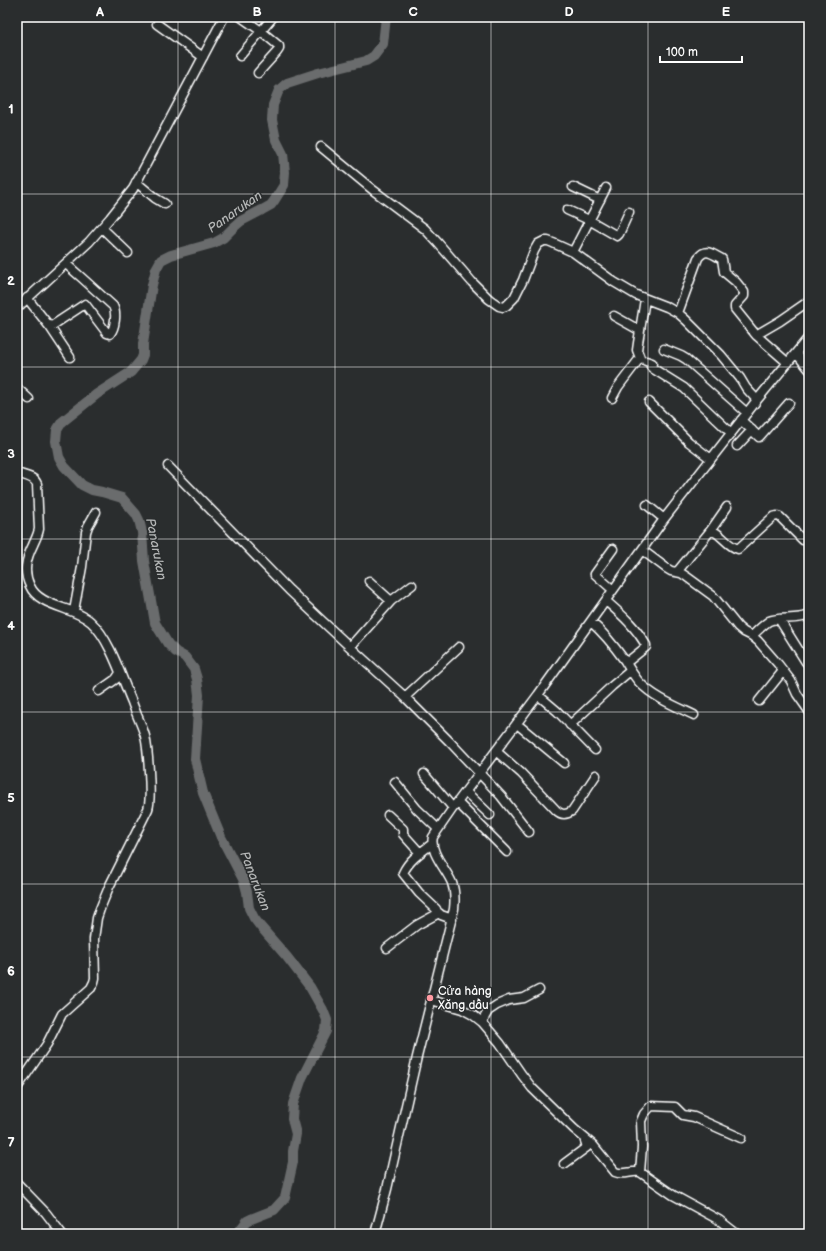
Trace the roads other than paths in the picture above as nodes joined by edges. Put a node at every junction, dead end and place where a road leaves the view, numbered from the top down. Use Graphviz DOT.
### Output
graph roads {
  1 [pos="224,17"];
  2 [pos="241,17"];
  3 [pos="273,17"];
  4 [pos="157,24"];
  5 [pos="261,31"];
  6 [pos="240,56"];
  7 [pos="203,57"];
  8 [pos="258,73"];
  9 [pos="321,147"];
  10 [pos="136,182"];
  11 [pos="573,187"];
  12 [pos="606,188"];
  13 [pos="600,200"];
  14 [pos="165,204"];
  15 [pos="566,210"];
  16 [pos="629,212"];
  17 [pos="589,220"];
  18 [pos="102,228"];
  19 [pos="573,252"];
  20 [pos="128,253"];
  21 [pos="66,264"];
  22 [pos="28,298"];
  23 [pos="645,299"];
  24 [pos="809,301"];
  25 [pos="17,308"];
  26 [pos="678,313"];
  27 [pos="614,316"];
  28 [pos="50,327"];
  29 [pos="639,330"];
  30 [pos="756,334"];
  31 [pos="809,337"];
  32 [pos="664,349"];
  33 [pos="796,353"];
  34 [pos="70,356"];
  35 [pos="646,361"];
  36 [pos="788,363"];
  37 [pos="809,369"];
  38 [pos="17,388"];
  39 [pos="612,398"];
  40 [pos="29,399"];
  41 [pos="757,400"];
  42 [pos="649,402"];
  43 [pos="789,402"];
  44 [pos="744,416"];
  45 [pos="752,430"];
  46 [pos="731,432"];
  47 [pos="737,446"];
  48 [pos="711,459"];
  49 [pos="168,466"];
  50 [pos="17,473"];
  51 [pos="647,505"];
  52 [pos="727,507"];
  53 [pos="96,512"];
  54 [pos="664,519"];
  55 [pos="712,530"];
  56 [pos="802,540"];
  57 [pos="613,549"];
  58 [pos="642,550"];
  59 [pos="677,572"];
  60 [pos="369,581"];
  61 [pos="412,585"];
  62 [pos="613,590"];
  63 [pos="391,601"];
  64 [pos="606,601"];
  65 [pos="74,611"];
  66 [pos="809,615"];
  67 [pos="779,619"];
  68 [pos="591,622"];
  69 [pos="752,636"];
  70 [pos="350,647"];
  71 [pos="459,647"];
  72 [pos="806,662"];
  73 [pos="626,663"];
  74 [pos="630,671"];
  75 [pos="784,671"];
  76 [pos="120,673"];
  77 [pos="99,691"];
  78 [pos="538,695"];
  79 [pos="405,697"];
  80 [pos="806,700"];
  81 [pos="759,701"];
  82 [pos="809,711"];
  83 [pos="694,715"];
  84 [pos="517,724"];
  85 [pos="570,725"];
  86 [pos="595,750"];
  87 [pos="497,752"];
  88 [pos="564,763"];
  89 [pos="480,773"];
  90 [pos="424,774"];
  91 [pos="596,775"];
  92 [pos="394,782"];
  93 [pos="466,792"];
  94 [pos="455,805"];
  95 [pos="388,815"];
  96 [pos="490,815"];
  97 [pos="438,829"];
  98 [pos="529,832"];
  99 [pos="432,844"];
  100 [pos="507,852"];
  101 [pos="420,853"];
  102 [pos="436,909"];
  103 [pos="452,919"];
  104 [pos="387,948"];
  105 [pos="539,990"];
  106 [pos="431,1000"];
  107 [pos="482,1022"];
  108 [pos="17,1088"];
  109 [pos="584,1137"];
  110 [pos="741,1138"];
  111 [pos="564,1164"];
  112 [pos="640,1172"];
  113 [pos="17,1183"];
  114 [pos="62,1234"];
  115 [pos="375,1234"];
  116 [pos="737,1234"];
  1 -- 7 [label="street"];
  2 -- 5 [label="street"];
  3 -- 5 [label="street"];
  4 -- 7 [label="street"];
  5 -- 6 [label="street"];
  5 -- 8 [label="street"];
  7 -- 10 [label="street"];
  9 -- 19 [label="street"];
  10 -- 14 [label="street"];
  10 -- 18 [label="street"];
  11 -- 13 [label="street"];
  12 -- 13 [label="street"];
  13 -- 17 [label="street"];
  15 -- 17 [label="street"];
  16 -- 17 [label="street"];
  17 -- 19 [label="street"];
  18 -- 20 [label="street"];
  18 -- 21 [label="street"];
  19 -- 23 [label="street"];
  21 -- 22 [label="street"];
  21 -- 28 [label="street"];
  22 -- 25 [label="street"];
  22 -- 28 [label="street"];
  23 -- 26 [label="street"];
  23 -- 29 [label="street"];
  24 -- 30 [label="street"];
  26 -- 30 [label="street"];
  26 -- 41 [label="street"];
  27 -- 29 [label="street"];
  28 -- 34 [label="street"];
  29 -- 39 [label="street"];
  30 -- 36 [label="street"];
  31 -- 33 [label="street"];
  32 -- 44 [label="street"];
  33 -- 36 [label="street"];
  33 -- 37 [label="street"];
  35 -- 46 [label="street"];
  36 -- 41 [label="street"];
  38 -- 40 [label="street"];
  41 -- 44 [label="street"];
  42 -- 48 [label="street"];
  43 -- 45 [label="street"];
  44 -- 45 [label="street"];
  44 -- 46 [label="street"];
  45 -- 47 [label="street"];
  46 -- 48 [label="street"];
  48 -- 54 [label="street"];
  49 -- 70 [label="street"];
  50 -- 65 [label="street"];
  51 -- 54 [label="street"];
  52 -- 55 [label="street"];
  53 -- 65 [label="street"];
  54 -- 58 [label="street"];
  55 -- 56 [label="street"];
  55 -- 59 [label="street"];
  57 -- 62 [label="street"];
  58 -- 59 [label="street"];
  58 -- 62 [label="street"];
  59 -- 69 [label="street"];
  60 -- 63 [label="street"];
  61 -- 63 [label="street"];
  62 -- 64 [label="street"];
  63 -- 70 [label="street"];
  64 -- 68 [label="street"];
  64 -- 73 [label="street"];
  65 -- 76 [label="street"];
  66 -- 67 [label="street"];
  67 -- 69 [label="street"];
  67 -- 72 [label="street"];
  68 -- 73 [label="street"];
  68 -- 78 [label="street"];
  69 -- 75 [label="street"];
  70 -- 79 [label="street"];
  71 -- 79 [label="street"];
  73 -- 74 [label="street"];
  74 -- 83 [label="street"];
  74 -- 85 [label="street"];
  75 -- 80 [label="street"];
  75 -- 81 [label="street"];
  76 -- 77 [label="street"];
  76 -- 108 [label="street"];
  78 -- 84 [label="street"];
  78 -- 85 [label="street"];
  79 -- 89 [label="street"];
  80 -- 82 [label="street"];
  84 -- 87 [label="street"];
  84 -- 88 [label="street"];
  85 -- 86 [label="street"];
  87 -- 89 [label="street"];
  87 -- 91 [label="street"];
  89 -- 93 [label="street"];
  89 -- 98 [label="street"];
  90 -- 94 [label="street"];
  92 -- 97 [label="street"];
  93 -- 94 [label="street"];
  93 -- 96 [label="street"];
  94 -- 97 [label="street"];
  94 -- 100 [label="street"];
  95 -- 101 [label="street"];
  97 -- 99 [label="street"];
  99 -- 101 [label="street"];
  99 -- 103 [label="street"];
  101 -- 102 [label="street"];
  103 -- 104 [label="street"];
  103 -- 106 [label="street"];
  105 -- 107 [label="street"];
  106 -- 107 [label="street"];
  106 -- 115 [label="street"];
  107 -- 109 [label="street"];
  109 -- 111 [label="street"];
  109 -- 112 [label="street"];
  110 -- 112 [label="street"];
  112 -- 116 [label="street"];
  113 -- 114 [label="street"];
}
